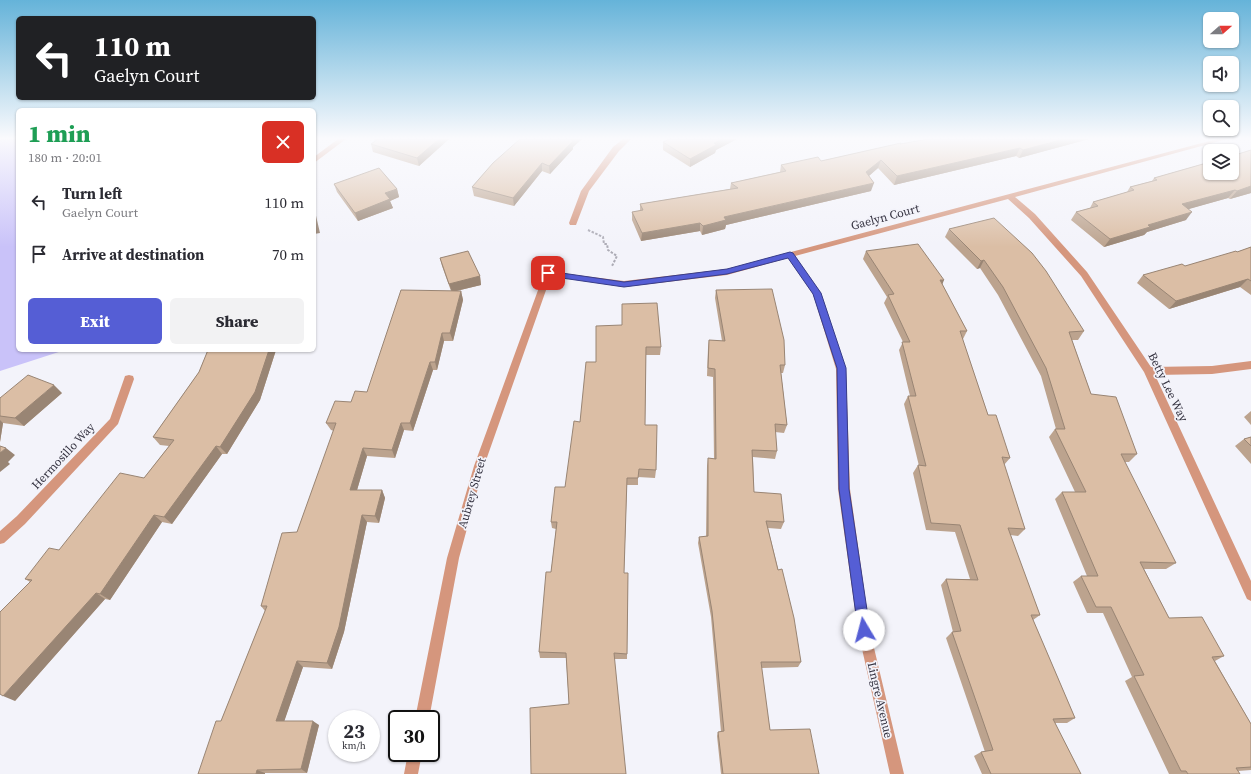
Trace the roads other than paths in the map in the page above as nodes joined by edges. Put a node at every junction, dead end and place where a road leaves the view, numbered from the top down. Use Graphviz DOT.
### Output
graph roads {
  1 [pos="597,175"];
  2 [pos="1087,175"];
  3 [pos="1010,196"];
  4 [pos="573,223"];
  5 [pos="790,255"];
  6 [pos="548,273"];
  7 [pos="1251,365"];
  8 [pos="1148,370"];
  9 [pos="129,379"];
  10 [pos="0,539"];
  11 [pos="1251,595"];
  12 [pos="424,710"];
  13 [pos="413,762"];
  14 [pos="411,774"];
  15 [pos="897,774"];
  1 -- 4 [label="street"];
  2 -- 3 [label="street, Gaelyn Court"];
  3 -- 5 [label="street, Gaelyn Court"];
  3 -- 8 [label="street, Betty Lee Way"];
  5 -- 6 [label="street, Gaelyn Court"];
  5 -- 15 [label="street, Lingre Avenue"];
  6 -- 12 [label="street, Aubrey Street"];
  7 -- 8 [label="street"];
  8 -- 11 [label="street, Betty Lee Way"];
  9 -- 10 [label="street, Hermosillo Way"];
  13 -- 14 [label="street"];
}
